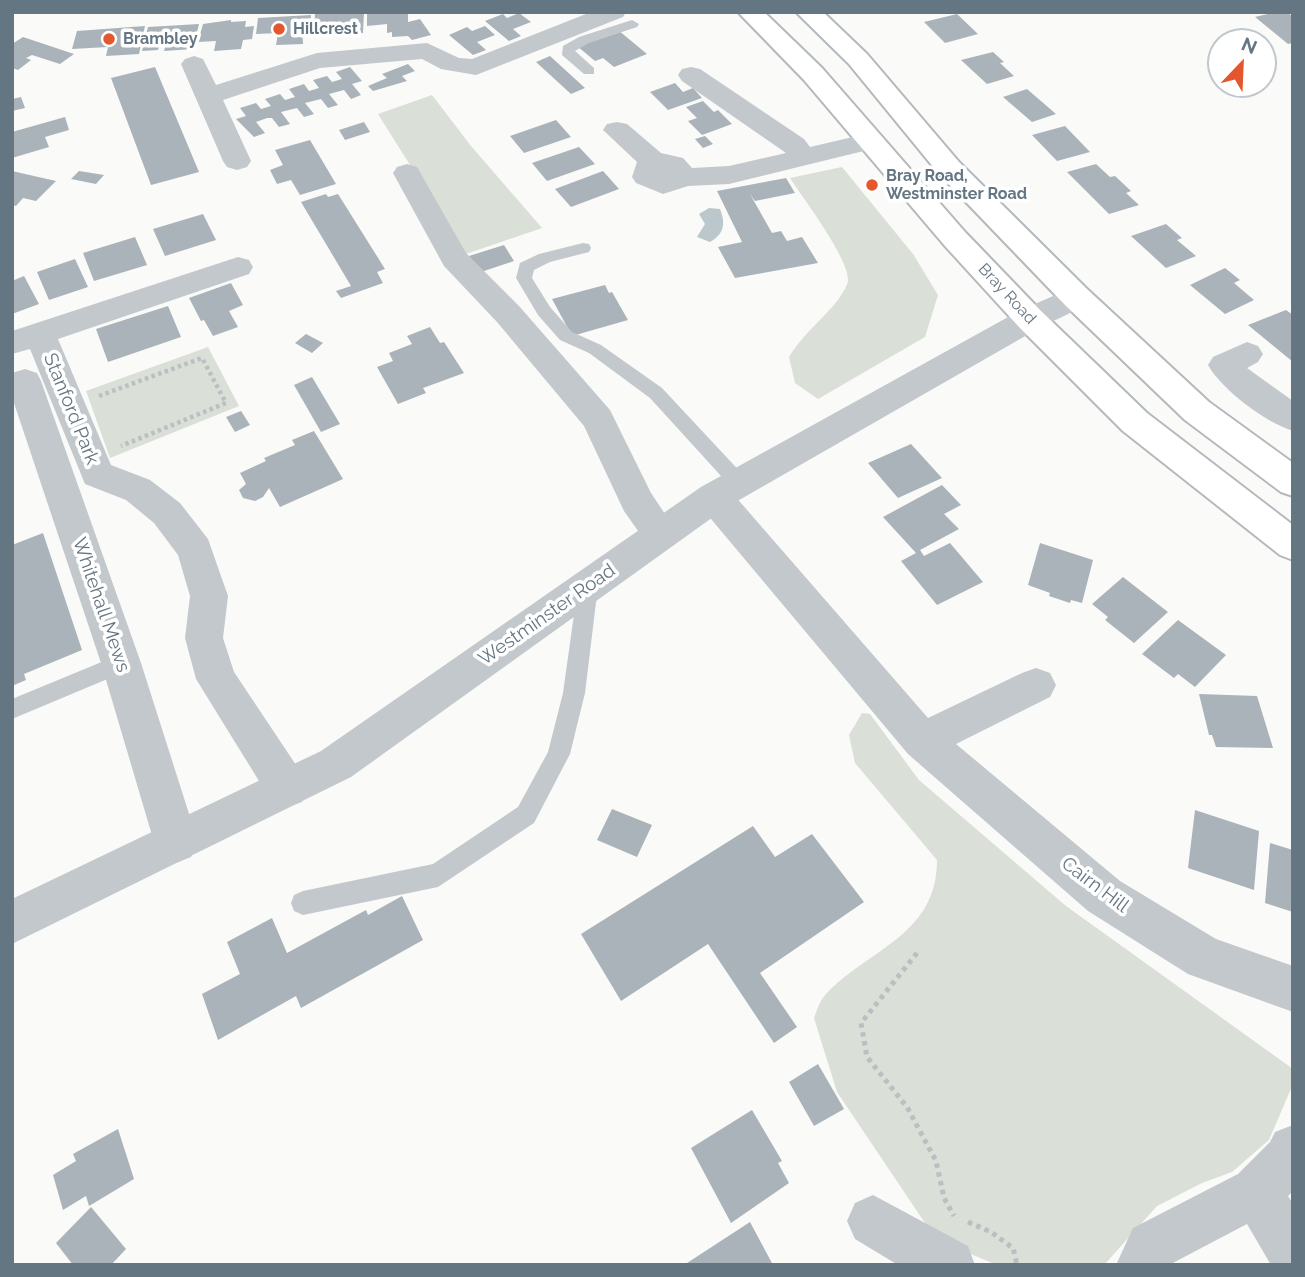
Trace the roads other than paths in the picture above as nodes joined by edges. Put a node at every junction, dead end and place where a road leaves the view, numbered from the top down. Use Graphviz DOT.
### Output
graph roads {
  1 [pos="750,12"];
  2 [pos="808,12"];
  3 [pos="623,18"];
  4 [pos="194,64"];
  5 [pos="589,71"];
  6 [pos="691,75"];
  7 [pos="208,96"];
  8 [pos="617,130"];
  9 [pos="870,141"];
  10 [pos="804,157"];
  11 [pos="237,161"];
  12 [pos="407,173"];
  13 [pos="583,248"];
  14 [pos="238,267"];
  15 [pos="1076,297"];
  16 [pos="1030,319"];
  17 [pos="26,338"];
  18 [pos="1247,354"];
  19 [pos="12,385"];
  20 [pos="1293,418"];
  21 [pos="1293,482"];
  22 [pos="726,490"];
  23 [pos="661,535"];
  24 [pos="1293,545"];
  25 [pos="589,586"];
  26 [pos="121,663"];
  27 [pos="1036,685"];
  28 [pos="12,709"];
  29 [pos="922,741"];
  30 [pos="287,788"];
  31 [pos="176,842"];
  32 [pos="303,903"];
  33 [pos="12,922"];
  34 [pos="1293,989"];
  35 [pos="1293,1150"];
  36 [pos="1256,1192"];
  37 [pos="873,1221"];
  38 [pos="1293,1252"];
  39 [pos="949,1265"];
  40 [pos="1142,1265"];
  1 -- 9 [label="highway, Bray Road"];
  2 -- 15 [label="highway"];
  3 -- 5 [label="lane"];
  3 -- 7 [label="street"];
  4 -- 7 [label="street"];
  6 -- 10 [label="street"];
  7 -- 11 [label="street"];
  8 -- 10 [label="street"];
  9 -- 10 [label="street"];
  9 -- 16 [label="highway, Bray Road"];
  12 -- 23 [label="street"];
  13 -- 22 [label="lane"];
  14 -- 17 [label="street, Stanford Park"];
  15 -- 16 [label="street, Westminster Road"];
  15 -- 21 [label="highway"];
  16 -- 22 [label="street, Westminster Road"];
  16 -- 24 [label="highway, Bray Road"];
  17 -- 30 [label="street, Stanford Park"];
  18 -- 20 [label="street"];
  19 -- 26 [label="street, Whitehall Mews"];
  22 -- 23 [label="street, Westminster Road"];
  22 -- 29 [label="street, Cairn Hill"];
  23 -- 25 [label="street, Westminster Road"];
  25 -- 30 [label="street, Westminster Road"];
  25 -- 32 [label="lane"];
  26 -- 28 [label="lane"];
  26 -- 31 [label="street, Whitehall Mews"];
  27 -- 29 [label="street"];
  29 -- 34 [label="street, Cairn Hill"];
  30 -- 31 [label="street, Westminster Road"];
  31 -- 33 [label="street, Westminster Road"];
  35 -- 36 [label="street"];
  36 -- 38 [label="street"];
  36 -- 40 [label="street"];
  37 -- 39 [label="street"];
}
